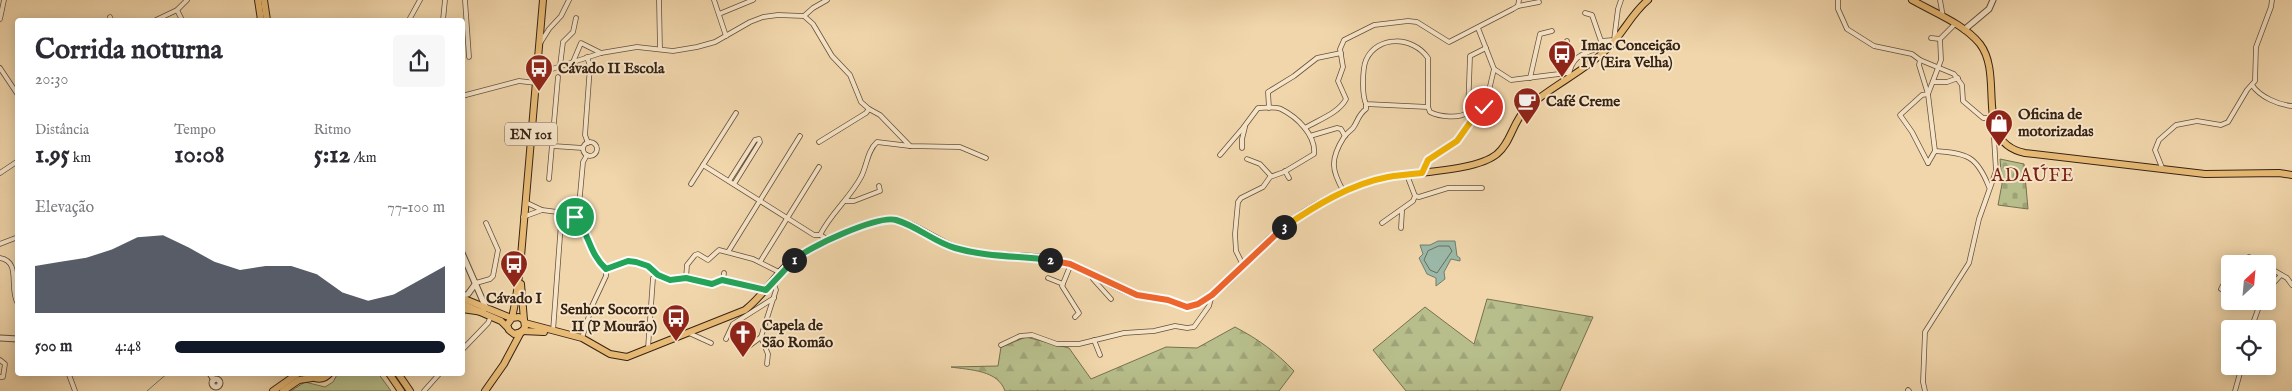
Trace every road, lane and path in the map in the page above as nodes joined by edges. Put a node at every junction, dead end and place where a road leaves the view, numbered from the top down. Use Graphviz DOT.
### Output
graph roads {
  1 [pos="4,0"];
  2 [pos="187,0"];
  3 [pos="258,0"];
  4 [pos="264,0"];
  5 [pos="420,0"];
  6 [pos="445,0"];
  7 [pos="465,0"];
  8 [pos="543,0"];
  9 [pos="569,0"];
  10 [pos="659,0"];
  11 [pos="714,0"];
  12 [pos="752,0"];
  13 [pos="827,0"];
  14 [pos="1519,0"];
  15 [pos="1622,0"];
  16 [pos="1648,0"];
  17 [pos="1838,0"];
  18 [pos="1912,0"];
  19 [pos="1940,0"];
  20 [pos="1993,0"];
  21 [pos="2272,0"];
  22 [pos="1539,2"];
  23 [pos="1518,6"];
  24 [pos="177,10"];
  25 [pos="1585,12"];
  26 [pos="719,14"];
  27 [pos="804,16"];
  28 [pos="1943,17"];
  29 [pos="160,18"];
  30 [pos="181,18"];
  31 [pos="260,18"];
  32 [pos="267,18"];
  33 [pos="410,18"];
  34 [pos="442,18"];
  35 [pos="576,18"];
  36 [pos="0,19"];
  37 [pos="1955,24"];
  38 [pos="1478,28"];
  39 [pos="1964,30"];
  40 [pos="1552,31"];
  41 [pos="726,36"];
  42 [pos="1931,38"];
  43 [pos="1940,39"];
  44 [pos="1614,40"];
  45 [pos="1567,41"];
  46 [pos="1602,41"];
  47 [pos="539,45"];
  48 [pos="1486,48"];
  49 [pos="660,49"];
  50 [pos="601,53"];
  51 [pos="1341,53"];
  52 [pos="469,56"];
  53 [pos="587,57"];
  54 [pos="1920,60"];
  55 [pos="573,62"];
  56 [pos="537,66"];
  57 [pos="560,66"];
  58 [pos="1939,67"];
  59 [pos="0,68"];
  60 [pos="1494,69"];
  61 [pos="549,70"];
  62 [pos="1570,75"];
  63 [pos="558,77"];
  64 [pos="1530,78"];
  65 [pos="1958,78"];
  66 [pos="536,81"];
  67 [pos="1933,82"];
  68 [pos="2252,85"];
  69 [pos="15,90"];
  70 [pos="1928,94"];
  71 [pos="465,95"];
  72 [pos="1366,104"];
  73 [pos="2292,106"];
  74 [pos="1428,107"];
  75 [pos="1269,108"];
  76 [pos="869,109"];
  77 [pos="1468,112"];
  78 [pos="736,113"];
  79 [pos="1474,117"];
  80 [pos="1994,118"];
  81 [pos="1246,125"];
  82 [pos="1305,128"];
  83 [pos="1997,135"];
  84 [pos="800,136"];
  85 [pos="1310,136"];
  86 [pos="1345,136"];
  87 [pos="819,142"];
  88 [pos="588,143"];
  89 [pos="553,146"];
  90 [pos="910,146"];
  91 [pos="583,148"];
  92 [pos="1242,148"];
  93 [pos="1935,151"];
  94 [pos="1220,155"];
  95 [pos="587,156"];
  96 [pos="986,158"];
  97 [pos="1247,160"];
  98 [pos="15,163"];
  99 [pos="703,165"];
  100 [pos="819,167"];
  101 [pos="2163,170"];
  102 [pos="1285,172"];
  103 [pos="0,173"];
  104 [pos="1422,173"];
  105 [pos="1407,175"];
  106 [pos="2292,175"];
  107 [pos="1271,176"];
  108 [pos="1289,178"];
  109 [pos="549,179"];
  110 [pos="732,182"];
  111 [pos="691,184"];
  112 [pos="879,186"];
  113 [pos="1482,188"];
  114 [pos="1989,188"];
  115 [pos="1344,192"];
  116 [pos="1415,196"];
  117 [pos="760,200"];
  118 [pos="845,201"];
  119 [pos="525,202"];
  120 [pos="534,207"];
  121 [pos="542,210"];
  122 [pos="1402,211"];
  123 [pos="535,212"];
  124 [pos="560,212"];
  125 [pos="524,217"];
  126 [pos="575,217"];
  127 [pos="787,218"];
  128 [pos="486,223"];
  129 [pos="1382,223"];
  130 [pos="1401,228"];
  131 [pos="814,234"];
  132 [pos="820,234"];
  133 [pos="15,238"];
  134 [pos="830,240"];
  135 [pos="0,244"];
  136 [pos="819,245"];
  137 [pos="728,252"];
  138 [pos="0,258"];
  139 [pos="465,259"];
  140 [pos="760,262"];
  141 [pos="1070,264"];
  142 [pos="1243,265"];
  143 [pos="520,268"];
  144 [pos="606,269"];
  145 [pos="724,272"];
  146 [pos="2276,272"];
  147 [pos="781,273"];
  148 [pos="1094,274"];
  149 [pos="2281,275"];
  150 [pos="15,276"];
  151 [pos="653,278"];
  152 [pos="686,278"];
  153 [pos="1048,278"];
  154 [pos="722,280"];
  155 [pos="2276,280"];
  156 [pos="15,282"];
  157 [pos="773,282"];
  158 [pos="476,283"];
  159 [pos="1063,284"];
  160 [pos="2292,285"];
  161 [pos="766,290"];
  162 [pos="1212,295"];
  163 [pos="465,296"];
  164 [pos="15,298"];
  165 [pos="774,298"];
  166 [pos="465,299"];
  167 [pos="1111,299"];
  168 [pos="465,305"];
  169 [pos="465,308"];
  170 [pos="485,311"];
  171 [pos="491,316"];
  172 [pos="1075,317"];
  173 [pos="511,318"];
  174 [pos="524,321"];
  175 [pos="509,329"];
  176 [pos="553,331"];
  177 [pos="522,332"];
  178 [pos="689,333"];
  179 [pos="566,334"];
  180 [pos="761,337"];
  181 [pos="0,338"];
  182 [pos="582,338"];
  183 [pos="15,339"];
  184 [pos="726,339"];
  185 [pos="1094,340"];
  186 [pos="711,343"];
  187 [pos="1001,345"];
  188 [pos="749,346"];
  189 [pos="465,347"];
  190 [pos="648,349"];
  191 [pos="1100,355"];
  192 [pos="507,358"];
  193 [pos="0,360"];
  194 [pos="767,364"];
  195 [pos="2239,375"];
  196 [pos="70,376"];
  197 [pos="212,376"];
  198 [pos="294,376"];
  199 [pos="326,376"];
  200 [pos="391,376"];
  201 [pos="401,376"];
  202 [pos="437,376"];
  203 [pos="0,378"];
  204 [pos="312,378"];
  205 [pos="73,385"];
  206 [pos="219,388"];
  207 [pos="275,390"];
  208 [pos="71,391"];
  209 [pos="76,391"];
  210 [pos="224,391"];
  211 [pos="400,391"];
  212 [pos="411,391"];
  213 [pos="424,391"];
  214 [pos="485,391"];
  215 [pos="1925,391"];
  216 [pos="2235,391"];
  1 -- 36 [label="street"];
  2 -- 24 [label="street"];
  3 -- 31 [label="main road"];
  4 -- 32 [label="main road"];
  5 -- 33 [label="street"];
  6 -- 34 [label="street"];
  7 -- 52 [label="street"];
  8 -- 47 [label="main road, EN 101"];
  9 -- 47 [label="street"];
  10 -- 49 [label="street"];
  11 -- 26 [label="street"];
  12 -- 26 [label="street"];
  13 -- 27 [label="street"];
  14 -- 23 [label="street"];
  15 -- 44 [label="street"];
  16 -- 44 [label="main road"];
  17 -- 54 [label="street"];
  18 -- 28 [label="main road"];
  19 -- 28 [label="street"];
  20 -- 39 [label="street"];
  21 -- 68 [label="street"];
  22 -- 23 [label="street"];
  23 -- 38 [label="street"];
  24 -- 29 [label="street"];
  24 -- 30 [label="street"];
  25 -- 46 [label="street"];
  26 -- 41 [label="street"];
  27 -- 41 [label="street"];
  27 -- 76 [label="street"];
  28 -- 37 [label="main road"];
  35 -- 57 [label="street"];
  37 -- 39 [label="main road"];
  37 -- 43 [label="street"];
  38 -- 48 [label="street"];
  38 -- 51 [label="street"];
  39 -- 80 [label="main road"];
  40 -- 64 [label="street"];
  41 -- 49 [label="street"];
  42 -- 43 [label="street"];
  43 -- 58 [label="street"];
  44 -- 46 [label="street"];
  44 -- 62 [label="main road"];
  45 -- 62 [label="street"];
  46 -- 62 [label="street"];
  47 -- 56 [label="main road, EN 101"];
  48 -- 60 [label="street"];
  48 -- 77 [label="street"];
  49 -- 50 [label="street"];
  50 -- 53 [label="street"];
  50 -- 55 [label="street"];
  51 -- 75 [label="street"];
  51 -- 82 [label="street"];
  53 -- 55 [label="street"];
  53 -- 88 [label="street"];
  54 -- 58 [label="street"];
  54 -- 70 [label="street"];
  55 -- 57 [label="street"];
  56 -- 61 [label="street"];
  56 -- 66 [label="main road, EN 101"];
  57 -- 61 [label="street"];
  58 -- 65 [label="street"];
  58 -- 67 [label="street"];
  59 -- 69 [label="street"];
  60 -- 64 [label="street"];
  60 -- 79 [label="street"];
  61 -- 66 [label="street"];
  62 -- 64 [label="street"];
  62 -- 104 [label="main road"];
  63 -- 89 [label="street"];
  65 -- 67 [label="street"];
  65 -- 80 [label="street"];
  66 -- 71 [label="street"];
  66 -- 119 [label="main road, EN 101"];
  67 -- 70 [label="street"];
  68 -- 73 [label="street"];
  68 -- 101 [label="street"];
  70 -- 93 [label="street"];
  70 -- 93 [label="street"];
  72 -- 74 [label="street"];
  72 -- 74 [label="street"];
  72 -- 86 [label="street"];
  74 -- 77 [label="street"];
  75 -- 81 [label="street"];
  75 -- 82 [label="street"];
  76 -- 87 [label="street"];
  76 -- 90 [label="street"];
  77 -- 79 [label="street"];
  78 -- 99 [label="street"];
  79 -- 104 [label="street"];
  80 -- 83 [label="main road"];
  81 -- 92 [label="street"];
  81 -- 94 [label="street"];
  82 -- 85 [label="street"];
  83 -- 101 [label="main road"];
  83 -- 114 [label="street"];
  84 -- 117 [label="street"];
  85 -- 86 [label="street"];
  85 -- 102 [label="street"];
  86 -- 115 [label="street"];
  88 -- 91 [label="street"];
  88 -- 95 [label="street"];
  89 -- 91 [label="street"];
  89 -- 109 [label="street"];
  90 -- 96 [label="street"];
  90 -- 118 [label="street"];
  91 -- 95 [label="street"];
  93 -- 114 [label="street"];
  95 -- 126 [label="street"];
  97 -- 107 [label="street"];
  98 -- 103 [label="street"];
  99 -- 110 [label="street"];
  99 -- 111 [label="street"];
  100 -- 127 [label="street"];
  101 -- 106 [label="main road"];
  102 -- 107 [label="street"];
  102 -- 108 [label="street"];
  104 -- 105 [label="main road"];
  105 -- 115 [label="main road"];
  105 -- 116 [label="street"];
  107 -- 142 [label="street"];
  110 -- 110 [label="street"];
  110 -- 117 [label="street"];
  112 -- 118 [label="street"];
  113 -- 116 [label="street"];
  114 -- 215 [label="street"];
  115 -- 142 [label="main road"];
  116 -- 122 [label="street"];
  117 -- 127 [label="street"];
  117 -- 137 [label="street"];
  118 -- 132 [label="street"];
  119 -- 120 [label="street"];
  119 -- 125 [label="main road, EN 101"];
  120 -- 121 [label="street"];
  120 -- 123 [label="street"];
  121 -- 123 [label="street"];
  121 -- 124 [label="street"];
  122 -- 129 [label="street"];
  122 -- 130 [label="street"];
  123 -- 125 [label="street"];
  124 -- 126 [label="street"];
  124 -- 176 [label="street"];
  125 -- 143 [label="main road, EN 101"];
  126 -- 144 [label="street"];
  127 -- 131 [label="street"];
  127 -- 140 [label="street"];
  128 -- 158 [label="street"];
  131 -- 132 [label="street"];
  131 -- 136 [label="street"];
  132 -- 134 [label="street"];
  133 -- 135 [label="street"];
  134 -- 136 [label="main road"];
  134 -- 141 [label="main road"];
  136 -- 147 [label="main road"];
  137 -- 140 [label="street"];
  137 -- 152 [label="street"];
  138 -- 150 [label="street"];
  139 -- 158 [label="street"];
  140 -- 147 [label="street"];
  141 -- 148 [label="main road"];
  141 -- 159 [label="street"];
  142 -- 162 [label="main road"];
  143 -- 173 [label="main road, EN 101"];
  143 -- 174 [label="main road, EN 101"];
  144 -- 152 [label="street"];
  144 -- 182 [label="street"];
  145 -- 154 [label="street"];
  146 -- 149 [label="street"];
  147 -- 157 [label="main road"];
  148 -- 162 [label="main road"];
  148 -- 167 [label="street"];
  149 -- 155 [label="street"];
  149 -- 160 [label="street"];
  151 -- 190 [label="street"];
  152 -- 154 [label="street"];
  153 -- 159 [label="street"];
  154 -- 161 [label="street"];
  156 -- 164 [label="street"];
  157 -- 161 [label="main road"];
  157 -- 165 [label="street"];
  158 -- 163 [label="street"];
  158 -- 170 [label="street"];
  159 -- 172 [label="street"];
  161 -- 178 [label="main road"];
  162 -- 185 [label="street"];
  165 -- 180 [label="street"];
  165 -- 184 [label="street"];
  166 -- 170 [label="main road"];
  168 -- 170 [label="main road"];
  169 -- 170 [label="main road"];
  170 -- 171 [label="main road"];
  170 -- 173 [label="main road"];
  171 -- 175 [label="main road"];
  171 -- 189 [label="street"];
  173 -- 174 [label="main road"];
  173 -- 175 [label="main road"];
  174 -- 176 [label="main road"];
  174 -- 177 [label="main road"];
  175 -- 177 [label="main road"];
  175 -- 192 [label="main road"];
  176 -- 179 [label="main road"];
  177 -- 179 [label="main road"];
  177 -- 192 [label="main road"];
  178 -- 186 [label="street"];
  178 -- 190 [label="main road"];
  179 -- 182 [label="main road"];
  180 -- 188 [label="street"];
  180 -- 194 [label="street"];
  181 -- 183 [label="street"];
  182 -- 190 [label="main road"];
  185 -- 187 [label="street"];
  185 -- 191 [label="street"];
  192 -- 214 [label="main road"];
  193 -- 203 [label="street"];
  195 -- 216 [label="street"];
  196 -- 205 [label="street"];
  197 -- 206 [label="street"];
  198 -- 207 [label="main road"];
  199 -- 204 [label="main road"];
  200 -- 211 [label="main road"];
  201 -- 212 [label="main road"];
  202 -- 213 [label="street"];
  204 -- 207 [label="main road"];
  205 -- 208 [label="street"];
  205 -- 209 [label="street"];
  206 -- 210 [label="street"];
}
